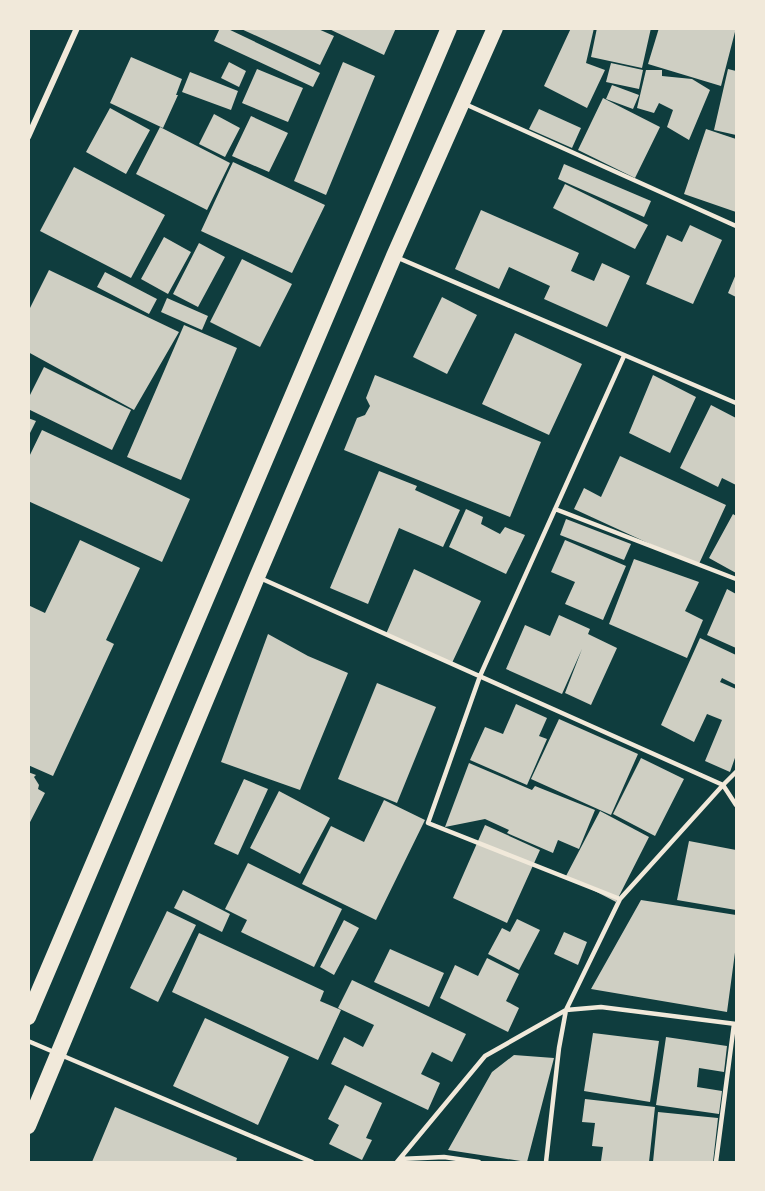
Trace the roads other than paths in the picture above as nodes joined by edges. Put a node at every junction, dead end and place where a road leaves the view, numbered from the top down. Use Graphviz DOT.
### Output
graph roads {
  1 [pos="77,28"];
  2 [pos="449,28"];
  3 [pos="495,28"];
  4 [pos="463,103"];
  5 [pos="28,137"];
  6 [pos="736,226"];
  7 [pos="394,256"];
  8 [pos="624,356"];
  9 [pos="736,403"];
  10 [pos="555,509"];
  11 [pos="257,577"];
  12 [pos="736,579"];
  13 [pos="480,676"];
  14 [pos="736,772"];
  15 [pos="723,785"];
  16 [pos="736,805"];
  17 [pos="620,899"];
  18 [pos="566,1010"];
  19 [pos="28,1017"];
  20 [pos="735,1024"];
  21 [pos="28,1041"];
  22 [pos="59,1055"];
  23 [pos="28,1126"];
  24 [pos="398,1161"];
  25 [pos="312,1162"];
  26 [pos="479,1162"];
  27 [pos="546,1162"];
  28 [pos="716,1162"];
  1 -- 5 [label="street"];
  2 -- 19 [label="highway"];
  3 -- 4 [label="highway"];
  4 -- 6 [label="lane"];
  4 -- 7 [label="highway"];
  7 -- 8 [label="lane"];
  7 -- 11 [label="highway"];
  8 -- 9 [label="lane"];
  8 -- 10 [label="lane"];
  10 -- 12 [label="lane"];
  10 -- 13 [label="lane"];
  11 -- 13 [label="lane"];
  11 -- 22 [label="highway"];
  13 -- 15 [label="lane"];
  13 -- 17 [label="lane"];
  14 -- 15 [label="lane"];
  15 -- 16 [label="lane"];
  15 -- 17 [label="lane"];
  17 -- 18 [label="lane"];
  18 -- 20 [label="lane"];
  18 -- 24 [label="lane"];
  18 -- 27 [label="lane"];
  20 -- 28 [label="lane"];
  21 -- 22 [label="lane"];
  22 -- 23 [label="highway"];
  22 -- 25 [label="lane"];
  24 -- 26 [label="lane"];
}
